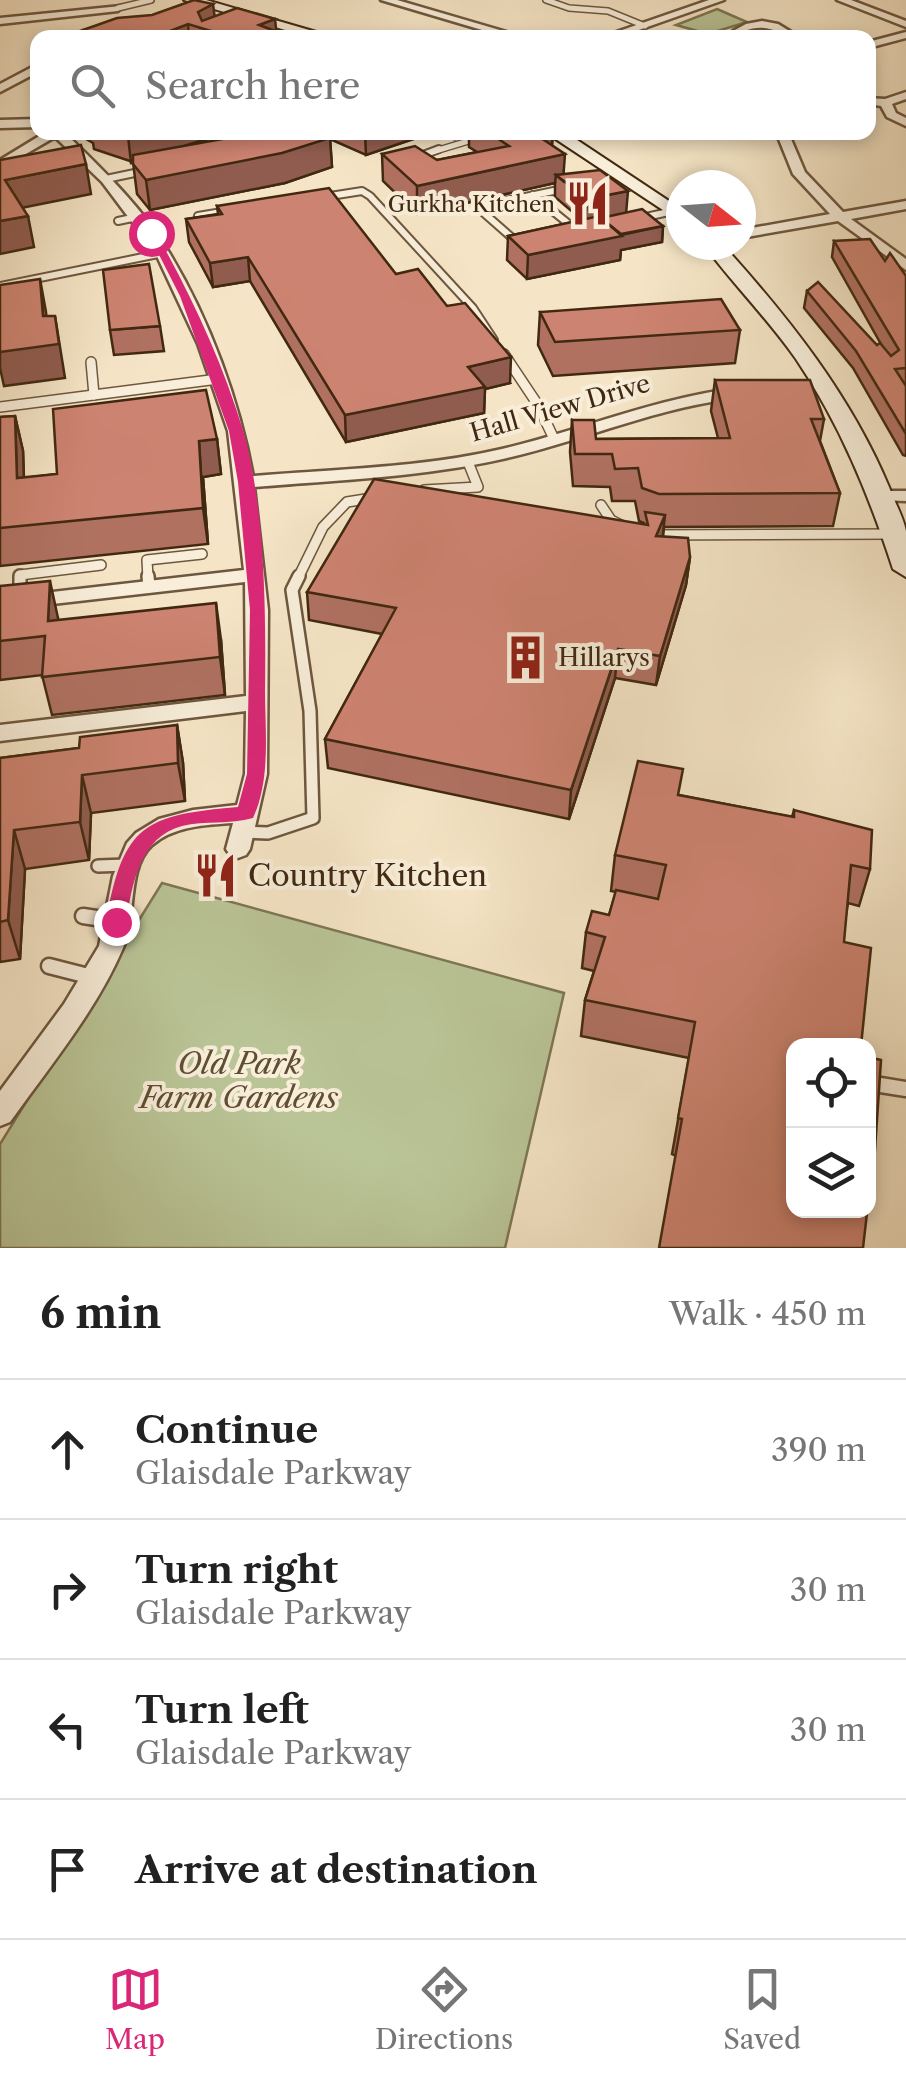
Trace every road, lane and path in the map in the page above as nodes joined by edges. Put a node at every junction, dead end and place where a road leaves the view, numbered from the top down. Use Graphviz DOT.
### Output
graph roads {
  1 [pos="151,0"];
  2 [pos="386,0"];
  3 [pos="546,0"];
  4 [pos="842,0"];
  5 [pos="719,4"];
  6 [pos="197,5"];
  7 [pos="118,8"];
  8 [pos="738,12"];
  9 [pos="0,18"];
  10 [pos="755,24"];
  11 [pos="906,24"];
  12 [pos="645,26"];
  13 [pos="295,30"];
  14 [pos="493,30"];
  15 [pos="631,30"];
  16 [pos="738,30"];
  17 [pos="783,30"];
  18 [pos="906,36"];
  19 [pos="876,43"];
  20 [pos="30,71"];
  21 [pos="4,83"];
  22 [pos="906,95"];
  23 [pos="876,102"];
  24 [pos="886,104"];
  25 [pos="30,122"];
  26 [pos="906,122"];
  27 [pos="0,124"];
  28 [pos="37,140"];
  29 [pos="65,140"];
  30 [pos="462,140"];
  31 [pos="564,140"];
  32 [pos="784,140"];
  33 [pos="412,160"];
  34 [pos="0,165"];
  35 [pos="153,170"];
  36 [pos="106,179"];
  37 [pos="575,186"];
  38 [pos="534,195"];
  39 [pos="308,199"];
  40 [pos="906,206"];
  41 [pos="666,207"];
  42 [pos="234,210"];
  43 [pos="666,215"];
  44 [pos="198,216"];
  45 [pos="841,216"];
  46 [pos="138,217"];
  47 [pos="635,219"];
  48 [pos="118,222"];
  49 [pos="756,231"];
  50 [pos="565,234"];
  51 [pos="535,241"];
  52 [pos="163,254"];
  53 [pos="726,260"];
  54 [pos="906,266"];
  55 [pos="0,286"];
  56 [pos="91,362"];
  57 [pos="218,380"];
  58 [pos="762,392"];
  59 [pos="94,395"];
  60 [pos="0,407"];
  61 [pos="554,438"];
  62 [pos="468,462"];
  63 [pos="246,482"];
  64 [pos="403,492"];
  65 [pos="384,495"];
  66 [pos="895,496"];
  67 [pos="601,505"];
  68 [pos="896,534"];
  69 [pos="202,554"];
  70 [pos="101,565"];
  71 [pos="906,568"];
  72 [pos="254,575"];
  73 [pos="149,587"];
  74 [pos="10,603"];
  75 [pos="256,702"];
  76 [pos="0,733"];
  77 [pos="242,831"];
  78 [pos="131,865"];
  79 [pos="98,866"];
  80 [pos="83,916"];
  81 [pos="116,922"];
  82 [pos="49,966"];
  83 [pos="92,977"];
  84 [pos="876,1084"];
  85 [pos="906,1088"];
  86 [pos="1,1111"];
  1 -- 7 [label="lane"];
  2 -- 14 [label="street"];
  3 -- 12 [label="lane"];
  4 -- 11 [label="street"];
  5 -- 12 [label="street"];
  6 -- 13 [label="street"];
  7 -- 9 [label="street"];
  8 -- 10 [label="street"];
  10 -- 16 [label="street"];
  10 -- 17 [label="street"];
  12 -- 15 [label="street"];
  18 -- 19 [label="street"];
  20 -- 21 [label="street"];
  22 -- 24 [label="street"];
  23 -- 24 [label="street"];
  24 -- 26 [label="street"];
  25 -- 27 [label="street"];
  28 -- 34 [label="street"];
  29 -- 36 [label="street"];
  30 -- 33 [label="lane"];
  31 -- 41 [label="street"];
  32 -- 45 [label="street"];
  35 -- 36 [label="lane"];
  36 -- 46 [label="street"];
  37 -- 38 [label="lane"];
  38 -- 50 [label="lane"];
  38 -- 51 [label="lane"];
  39 -- 61 [label="lane"];
  40 -- 45 [label="street"];
  42 -- 44 [label="lane"];
  43 -- 47 [label="lane"];
  45 -- 49 [label="street"];
  45 -- 54 [label="street"];
  46 -- 48 [label="lane"];
  46 -- 52 [label="street"];
  52 -- 55 [label="lane"];
  52 -- 57 [label="street"];
  53 -- 66 [label="street"];
  56 -- 59 [label="lane"];
  57 -- 59 [label="lane"];
  57 -- 63 [label="street"];
  58 -- 61 [label="street, Hall View Drive"];
  59 -- 60 [label="lane"];
  61 -- 62 [label="street, Hall View Drive"];
  62 -- 63 [label="street, Hall View Drive"];
  62 -- 64 [label="lane"];
  63 -- 72 [label="street"];
  65 -- 77 [label="lane"];
  66 -- 68 [label="street"];
  67 -- 68 [label="lane"];
  68 -- 71 [label="street"];
  69 -- 73 [label="lane"];
  70 -- 74 [label="lane"];
  72 -- 73 [label="street"];
  72 -- 75 [label="street"];
  73 -- 74 [label="street"];
  75 -- 76 [label="street"];
  75 -- 77 [label="street"];
  77 -- 78 [label="street"];
  78 -- 79 [label="lane"];
  78 -- 81 [label="street"];
  80 -- 81 [label="lane"];
  81 -- 83 [label="street"];
  82 -- 83 [label="lane"];
  83 -- 86 [label="street"];
  84 -- 85 [label="lane"];
}
